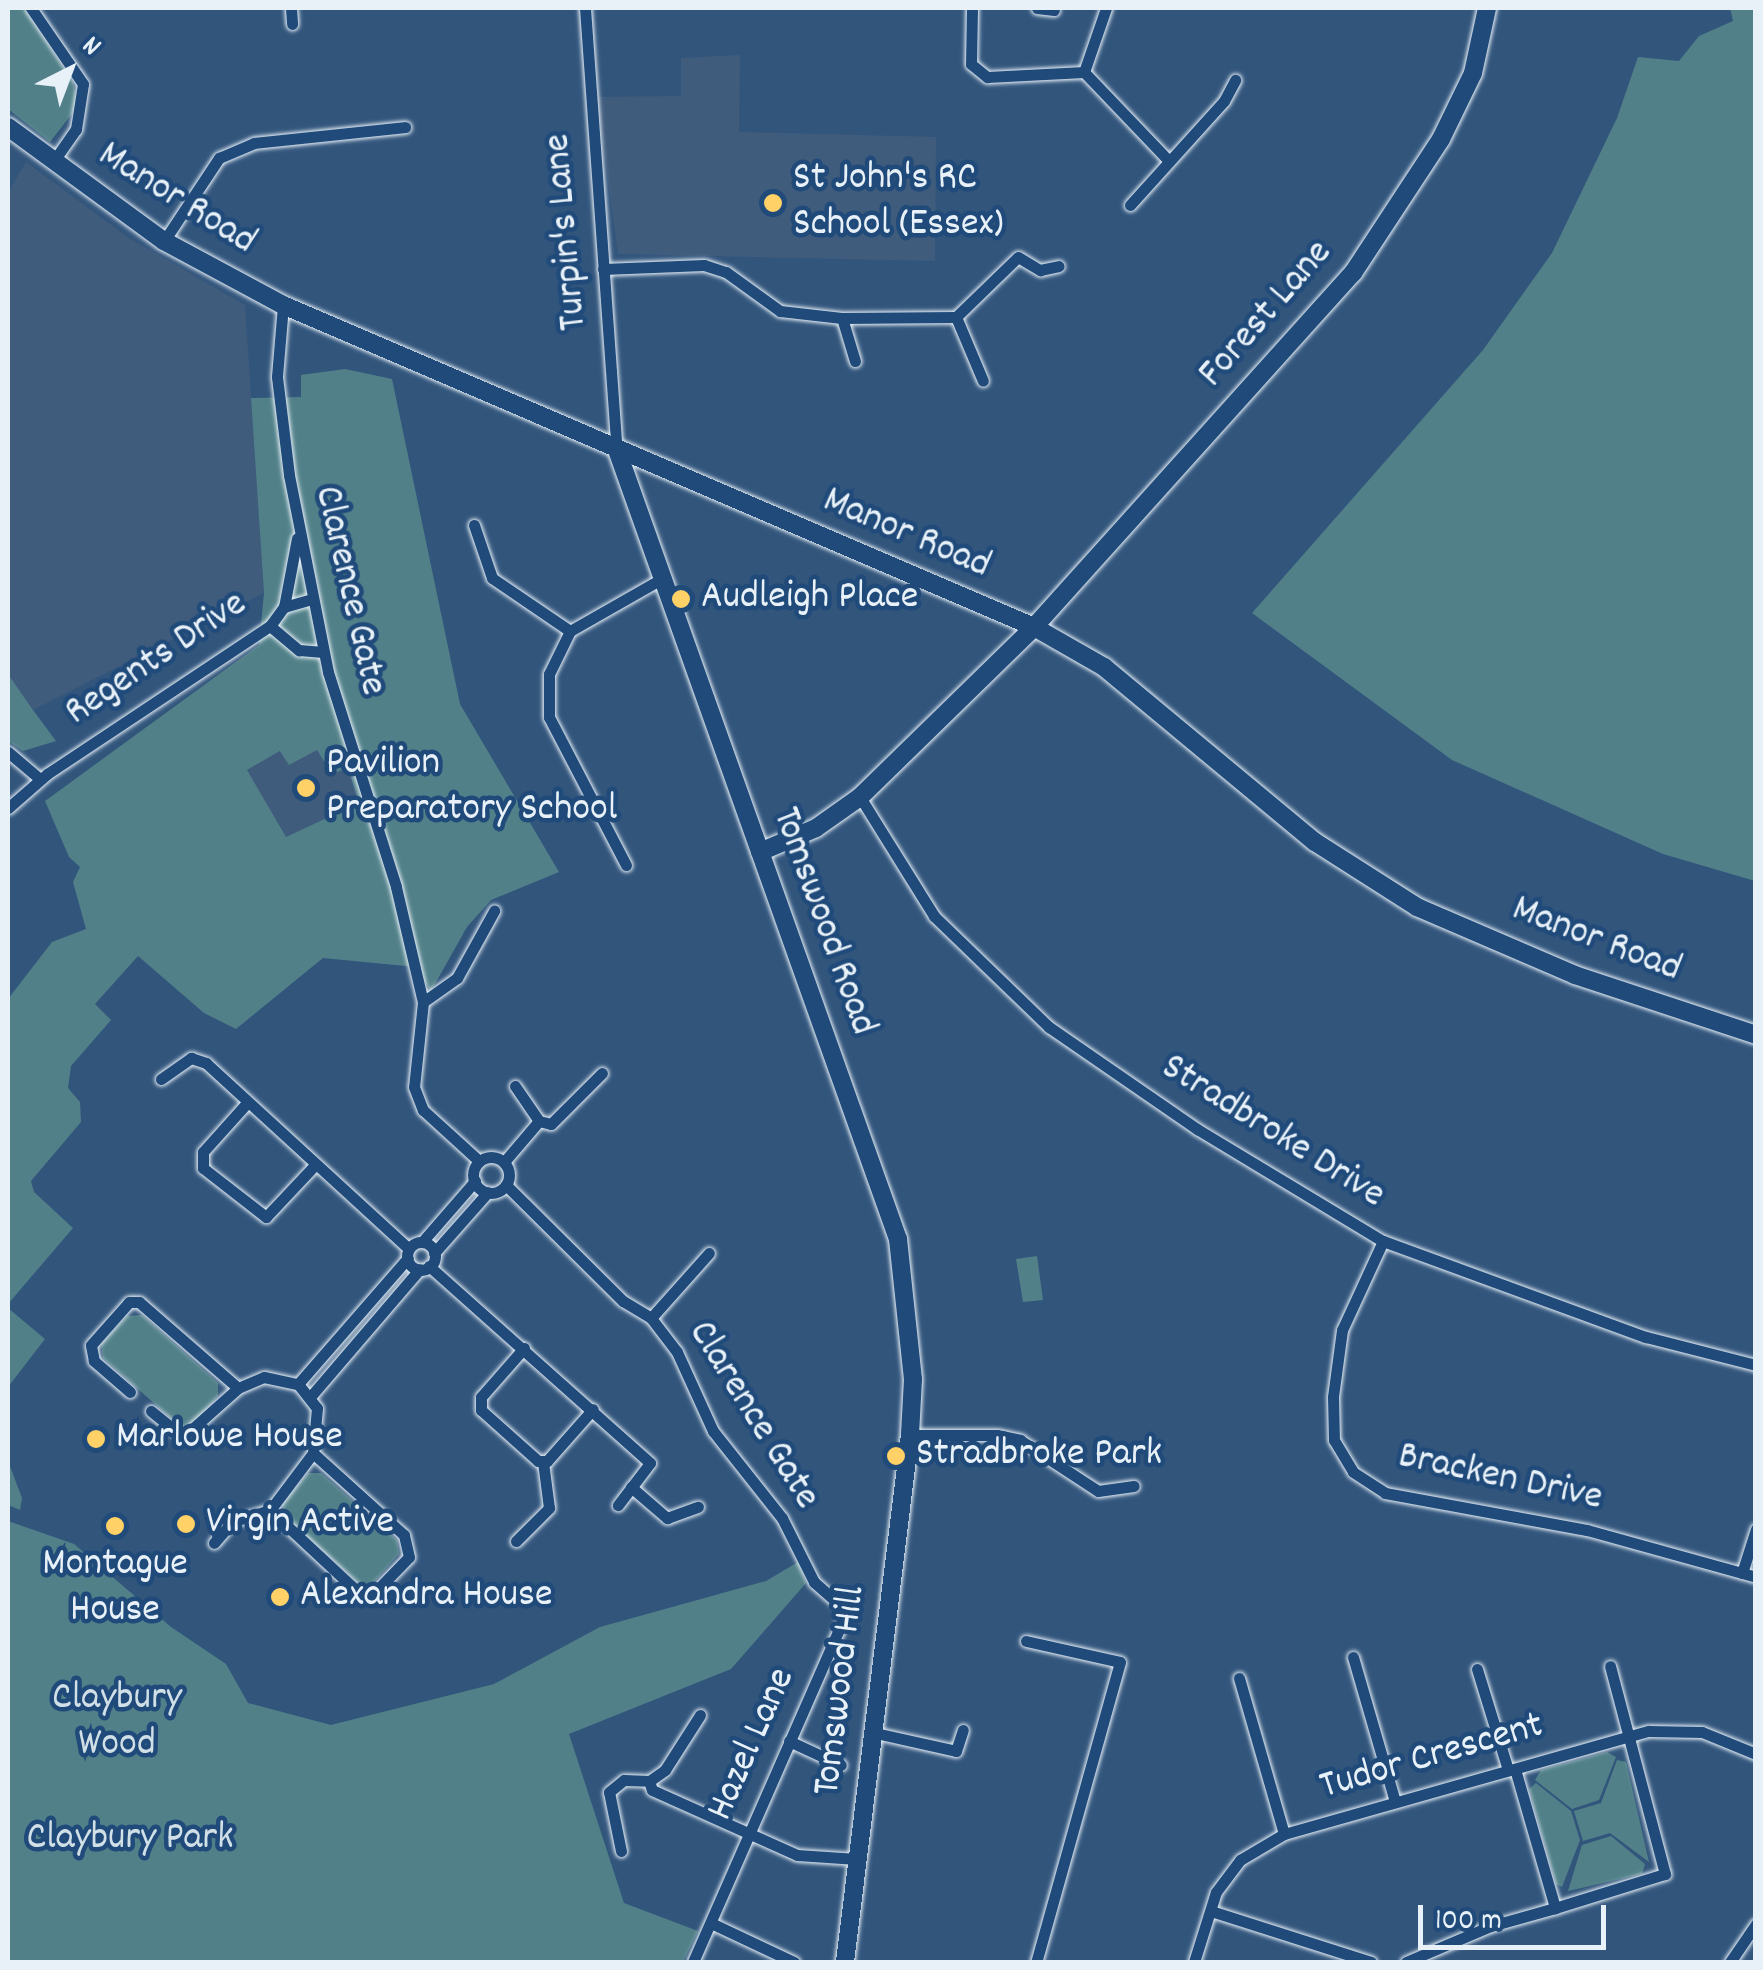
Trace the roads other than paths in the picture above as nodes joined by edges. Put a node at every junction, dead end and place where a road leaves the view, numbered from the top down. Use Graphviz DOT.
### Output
graph roads {
  1 [pos="31,8"];
  2 [pos="291,8"];
  3 [pos="585,8"];
  4 [pos="972,8"];
  5 [pos="1037,8"];
  6 [pos="1106,8"];
  7 [pos="1487,8"];
  8 [pos="1054,10"];
  9 [pos="292,24"];
  10 [pos="1084,72"];
  11 [pos="1234,80"];
  12 [pos="405,127"];
  13 [pos="9,132"];
  14 [pos="1169,161"];
  15 [pos="52,162"];
  16 [pos="1130,204"];
  17 [pos="164,242"];
  18 [pos="1059,266"];
  19 [pos="604,270"];
  20 [pos="284,305"];
  21 [pos="842,318"];
  22 [pos="956,318"];
  23 [pos="855,361"];
  24 [pos="983,381"];
  25 [pos="617,450"];
  26 [pos="474,525"];
  27 [pos="298,527"];
  28 [pos="661,579"];
  29 [pos="312,599"];
  30 [pos="284,607"];
  31 [pos="270,626"];
  32 [pos="1034,627"];
  33 [pos="570,631"];
  34 [pos="323,652"];
  35 [pos="8,752"];
  36 [pos="40,779"];
  37 [pos="860,797"];
  38 [pos="8,808"];
  39 [pos="760,852"];
  40 [pos="626,865"];
  41 [pos="494,912"];
  42 [pos="423,1002"];
  43 [pos="1756,1035"];
  44 [pos="602,1073"];
  45 [pos="161,1079"];
  46 [pos="515,1086"];
  47 [pos="246,1104"];
  48 [pos="540,1121"];
  49 [pos="479,1161"];
  50 [pos="504,1162"];
  51 [pos="316,1165"];
  52 [pos="474,1181"];
  53 [pos="506,1185"];
  54 [pos="488,1192"];
  55 [pos="1383,1241"];
  56 [pos="422,1242"];
  57 [pos="709,1252"];
  58 [pos="408,1254"];
  59 [pos="434,1254"];
  60 [pos="425,1268"];
  61 [pos="651,1318"];
  62 [pos="524,1348"];
  63 [pos="1756,1365"];
  64 [pos="298,1384"];
  65 [pos="238,1388"];
  66 [pos="130,1392"];
  67 [pos="311,1396"];
  68 [pos="592,1410"];
  69 [pos="151,1412"];
  70 [pos="910,1432"];
  71 [pos="312,1454"];
  72 [pos="543,1462"];
  73 [pos="1134,1486"];
  74 [pos="631,1487"];
  75 [pos="618,1505"];
  76 [pos="698,1508"];
  77 [pos="270,1510"];
  78 [pos="1756,1529"];
  79 [pos="516,1541"];
  80 [pos="214,1543"];
  81 [pos="804,1566"];
  82 [pos="1742,1573"];
  83 [pos="1756,1577"];
  84 [pos="1026,1641"];
  85 [pos="1353,1657"];
  86 [pos="1610,1666"];
  87 [pos="1477,1669"];
  88 [pos="1239,1678"];
  89 [pos="700,1715"];
  90 [pos="963,1730"];
  91 [pos="871,1732"];
  92 [pos="1627,1737"];
  93 [pos="789,1741"];
  94 [pos="1756,1754"];
  95 [pos="841,1765"];
  96 [pos="1511,1769"];
  97 [pos="650,1786"];
  98 [pos="1395,1802"];
  99 [pos="748,1832"];
  100 [pos="1284,1834"];
  101 [pos="621,1851"];
  102 [pos="857,1860"];
  103 [pos="1555,1908"];
  104 [pos="1211,1911"];
  105 [pos="711,1923"];
  106 [pos="1756,1924"];
  107 [pos="693,1962"];
  108 [pos="789,1962"];
  109 [pos="846,1962"];
  110 [pos="1036,1962"];
  111 [pos="1194,1962"];
  112 [pos="1371,1962"];
  113 [pos="1406,1962"];
  114 [pos="1730,1962"];
  1 -- 15 [label="street"];
  2 -- 9 [label="street"];
  3 -- 19 [label="street, Turpin's Lane"];
  4 -- 10 [label="street"];
  5 -- 8 [label="street"];
  6 -- 10 [label="street"];
  7 -- 32 [label="street, Forest Lane"];
  10 -- 14 [label="street"];
  11 -- 14 [label="street"];
  12 -- 17 [label="street"];
  13 -- 15 [label="street, Manor Road"];
  14 -- 16 [label="street"];
  15 -- 17 [label="street, Manor Road"];
  17 -- 20 [label="street, Manor Road"];
  18 -- 22 [label="street"];
  19 -- 21 [label="street"];
  19 -- 25 [label="street, Turpin's Lane"];
  20 -- 25 [label="street, Manor Road"];
  20 -- 27 [label="street, Clarence Gate"];
  21 -- 22 [label="street"];
  21 -- 23 [label="street"];
  22 -- 24 [label="street"];
  25 -- 28 [label="street, Tomswood Road"];
  25 -- 32 [label="street, Manor Road"];
  26 -- 33 [label="street"];
  27 -- 29 [label="street, Clarence Gate"];
  27 -- 30 [label="street"];
  28 -- 33 [label="street"];
  28 -- 39 [label="street, Tomswood Road"];
  29 -- 30 [label="street, Regents Drive"];
  29 -- 34 [label="street, Clarence Gate"];
  30 -- 31 [label="street, Regents Drive"];
  31 -- 34 [label="street"];
  31 -- 36 [label="street, Regents Drive"];
  32 -- 37 [label="street, Forest Lane"];
  32 -- 43 [label="street, Manor Road"];
  33 -- 40 [label="street"];
  34 -- 42 [label="street, Clarence Gate"];
  35 -- 36 [label="street, Regents Drive"];
  36 -- 38 [label="street, Regents Drive"];
  37 -- 39 [label="street, Forest Lane"];
  37 -- 55 [label="street, Stradbroke Drive"];
  39 -- 70 [label="street, Tomswood Road"];
  41 -- 42 [label="street"];
  42 -- 49 [label="street, Clarence Gate"];
  44 -- 48 [label="street"];
  45 -- 47 [label="street"];
  46 -- 48 [label="street"];
  47 -- 51 [label="street"];
  47 -- 51 [label="street"];
  48 -- 50 [label="street"];
  49 -- 50 [label="street"];
  49 -- 52 [label="street"];
  50 -- 53 [label="street"];
  51 -- 58 [label="street"];
  52 -- 54 [label="street"];
  52 -- 56 [label="street"];
  53 -- 54 [label="street"];
  53 -- 61 [label="street, Clarence Gate"];
  54 -- 59 [label="street"];
  55 -- 63 [label="street, Stradbroke Drive"];
  55 -- 82 [label="street, Bracken Drive"];
  56 -- 58 [label="street"];
  56 -- 59 [label="street"];
  57 -- 61 [label="street"];
  58 -- 60 [label="street"];
  58 -- 64 [label="street"];
  59 -- 60 [label="street"];
  60 -- 62 [label="street"];
  60 -- 67 [label="street"];
  61 -- 81 [label="street, Clarence Gate"];
  62 -- 68 [label="street"];
  62 -- 72 [label="street"];
  64 -- 65 [label="street"];
  64 -- 67 [label="street"];
  65 -- 66 [label="street"];
  65 -- 69 [label="street"];
  67 -- 71 [label="street"];
  68 -- 72 [label="street"];
  68 -- 74 [label="street"];
  70 -- 73 [label="street"];
  70 -- 91 [label="street, Tomswood Hill"];
  71 -- 77 [label="street"];
  71 -- 77 [label="street"];
  72 -- 79 [label="street"];
  74 -- 75 [label="street"];
  74 -- 76 [label="street"];
  77 -- 80 [label="street"];
  78 -- 82 [label="street"];
  81 -- 93 [label="street, Hazel Lane"];
  82 -- 83 [label="street, Bracken Drive"];
  84 -- 110 [label="street"];
  85 -- 98 [label="street"];
  86 -- 92 [label="street"];
  87 -- 96 [label="street"];
  88 -- 100 [label="street"];
  89 -- 97 [label="street"];
  90 -- 91 [label="street"];
  91 -- 102 [label="street, Tomswood Hill"];
  92 -- 94 [label="street, Tudor Crescent"];
  92 -- 96 [label="street, Tudor Crescent"];
  92 -- 103 [label="street"];
  93 -- 95 [label="street"];
  93 -- 99 [label="street, Hazel Lane"];
  96 -- 98 [label="street, Tudor Crescent"];
  96 -- 103 [label="street"];
  97 -- 99 [label="street"];
  97 -- 101 [label="street"];
  98 -- 100 [label="street, Tudor Crescent"];
  99 -- 102 [label="street"];
  99 -- 105 [label="street, Hazel Lane"];
  100 -- 104 [label="street, Tudor Crescent"];
  102 -- 109 [label="street, Tomswood Hill"];
  103 -- 113 [label="street"];
  104 -- 111 [label="street, Tudor Crescent"];
  104 -- 112 [label="street"];
  105 -- 107 [label="street, Hazel Lane"];
  105 -- 108 [label="street"];
  106 -- 114 [label="street"];
}
